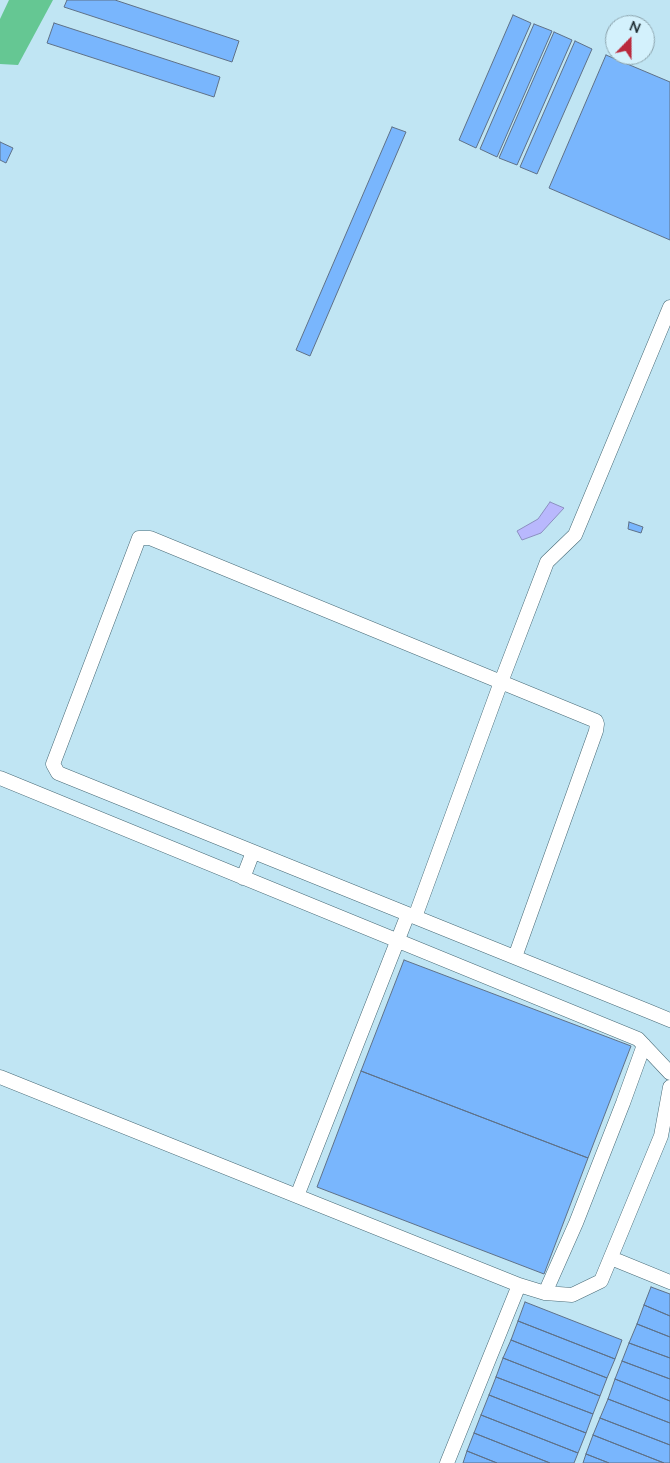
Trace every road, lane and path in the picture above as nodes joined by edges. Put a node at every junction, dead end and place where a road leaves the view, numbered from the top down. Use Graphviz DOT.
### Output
graph roads {
  1 [pos="670,307"];
  2 [pos="501,682"];
  3 [pos="0,778"];
  4 [pos="253,852"];
  5 [pos="243,878"];
  6 [pos="411,916"];
  7 [pos="398,942"];
  8 [pos="515,957"];
  9 [pos="670,1020"];
  10 [pos="644,1045"];
  11 [pos="670,1073"];
  12 [pos="0,1077"];
  13 [pos="669,1095"];
  14 [pos="297,1196"];
  15 [pos="611,1258"];
  16 [pos="670,1282"];
  17 [pos="519,1285"];
  18 [pos="545,1293"];
  19 [pos="447,1463"];
  1 -- 2 [label="lane"];
  2 -- 4 [label="lane"];
  2 -- 6 [label="lane"];
  2 -- 8 [label="lane"];
  3 -- 5 [label="lane"];
  4 -- 5 [label="lane"];
  4 -- 6 [label="lane"];
  5 -- 7 [label="lane"];
  6 -- 7 [label="lane"];
  6 -- 8 [label="lane"];
  7 -- 10 [label="lane"];
  7 -- 14 [label="lane"];
  8 -- 9 [label="lane"];
  10 -- 11 [label="lane"];
  10 -- 18 [label="lane"];
  12 -- 14 [label="lane"];
  13 -- 15 [label="lane"];
  14 -- 17 [label="lane"];
  15 -- 16 [label="lane"];
  15 -- 18 [label="lane"];
  17 -- 18 [label="lane"];
  17 -- 19 [label="lane"];
}
